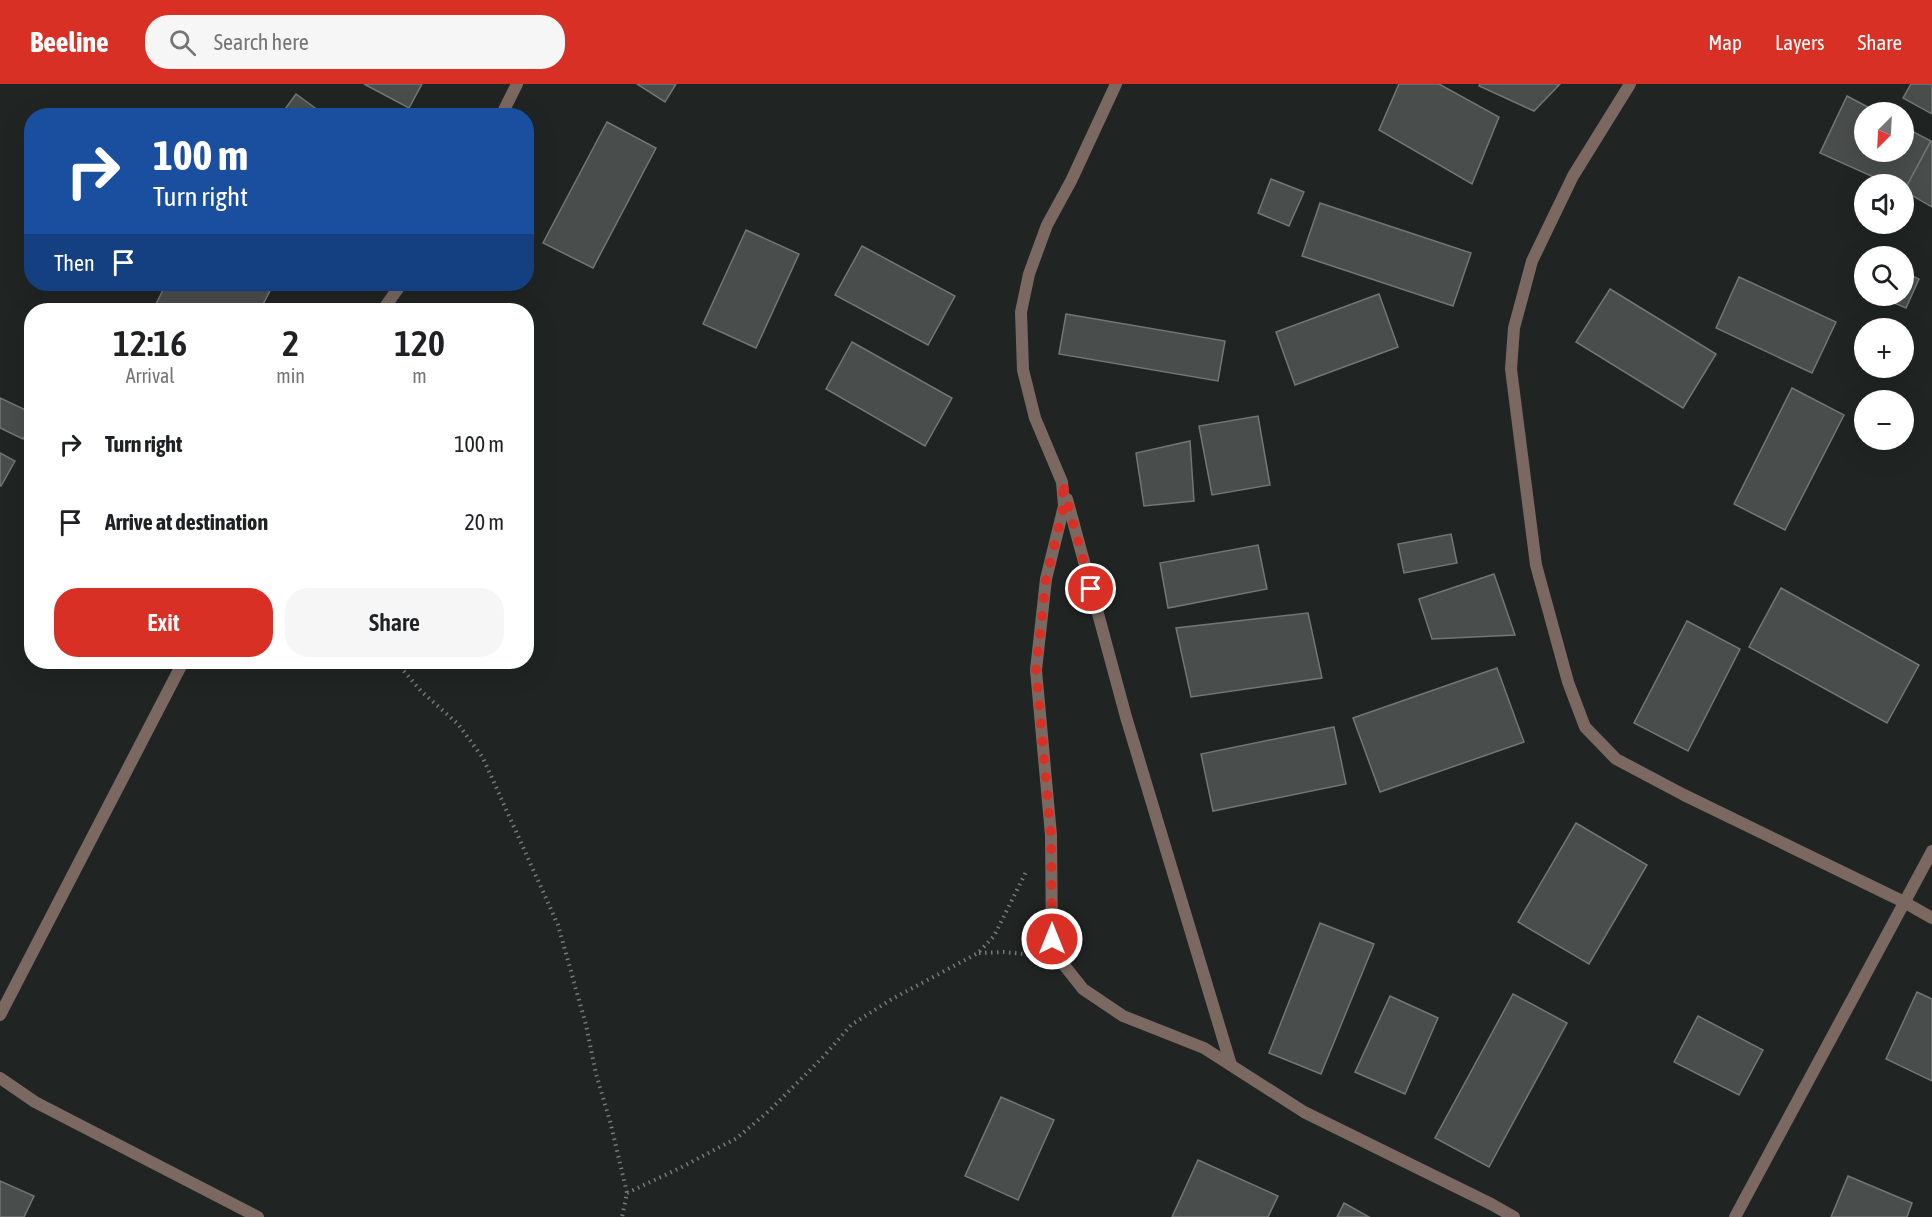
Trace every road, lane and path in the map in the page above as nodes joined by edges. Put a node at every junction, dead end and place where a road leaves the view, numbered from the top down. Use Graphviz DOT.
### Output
graph roads {
  1 [pos="517,84"];
  2 [pos="1116,84"];
  3 [pos="1630,84"];
  4 [pos="505,108"];
  5 [pos="1062,482"];
  6 [pos="179,669"];
  7 [pos="402,669"];
  8 [pos="1051,836"];
  9 [pos="1932,851"];
  10 [pos="1904,902"];
  11 [pos="1932,918"];
  12 [pos="978,952"];
  13 [pos="1056,955"];
  14 [pos="0,1015"];
  15 [pos="1231,1065"];
  16 [pos="0,1078"];
  17 [pos="627,1193"];
  18 [pos="258,1217"];
  19 [pos="622,1217"];
  20 [pos="1514,1217"];
  21 [pos="1735,1217"];
  1 -- 4 [label="street"];
  2 -- 5 [label="street"];
  3 -- 10 [label="street"];
  5 -- 8 [label="street"];
  5 -- 15 [label="street"];
  6 -- 14 [label="street"];
  7 -- 17 [label="path"];
  8 -- 12 [label="path"];
  8 -- 13 [label="street"];
  9 -- 10 [label="street"];
  10 -- 11 [label="street"];
  10 -- 21 [label="street"];
  12 -- 13 [label="path"];
  12 -- 17 [label="path"];
  13 -- 15 [label="street"];
  15 -- 20 [label="street"];
  16 -- 18 [label="street"];
  17 -- 19 [label="path"];
}
